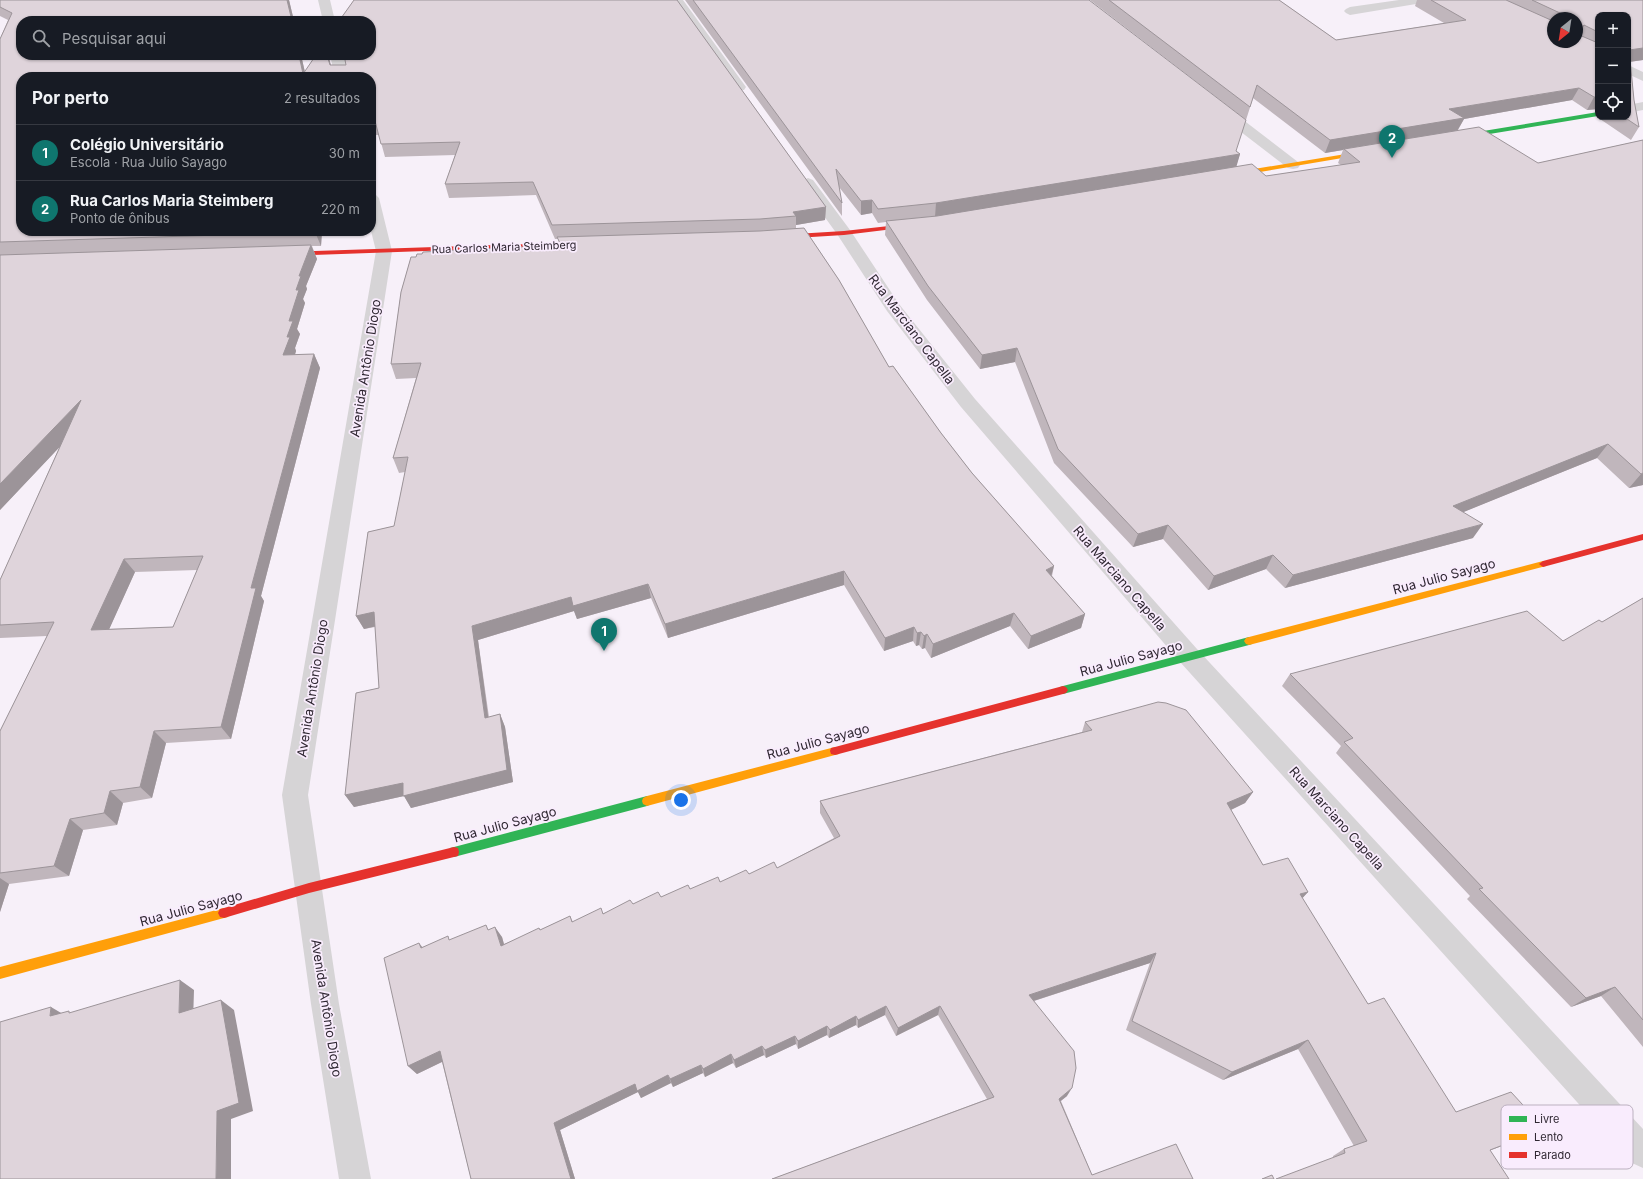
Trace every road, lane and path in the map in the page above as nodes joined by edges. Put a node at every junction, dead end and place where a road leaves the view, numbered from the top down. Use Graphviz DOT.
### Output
graph roads {
  1 [pos="324,0"];
  2 [pos="677,0"];
  3 [pos="1422,0"];
  4 [pos="1350,11"];
  5 [pos="328,16"];
  6 [pos="338,60"];
  7 [pos="1631,71"];
  8 [pos="341,72"];
  9 [pos="1643,77"];
  10 [pos="746,97"];
  11 [pos="1211,102"];
  12 [pos="1643,106"];
  13 [pos="1631,108"];
  14 [pos="1595,115"];
  15 [pos="1449,139"];
  16 [pos="1379,151"];
  17 [pos="1293,165"];
  18 [pos="802,175"];
  19 [pos="1223,176"];
  20 [pos="376,218"];
  21 [pos="927,224"];
  22 [pos="844,233"];
  23 [pos="769,238"];
  24 [pos="596,244"];
  25 [pos="384,251"];
  26 [pos="274,254"];
  27 [pos="1643,537"];
  28 [pos="1189,656"];
  29 [pos="309,888"];
  30 [pos="0,973"];
  31 [pos="1600,1105"];
  32 [pos="1633,1141"];
  33 [pos="1643,1152"];
  34 [pos="356,1179"];
  1 -- 5 [label="street"];
  2 -- 10 [label="street"];
  3 -- 4 [label="lane"];
  6 -- 8 [label="street"];
  7 -- 9 [label="street"];
  11 -- 17 [label="street"];
  12 -- 13 [label="street"];
  14 -- 15 [label="street"];
  16 -- 17 [label="street"];
  17 -- 19 [label="street"];
  18 -- 22 [label="street, Rua Marciano Capella"];
  20 -- 25 [label="street, Avenida Antônio Diogo"];
  21 -- 22 [label="street"];
  22 -- 23 [label="street"];
  22 -- 28 [label="street, Rua Marciano Capella"];
  24 -- 25 [label="street, Rua Carlos Maria Steimberg"];
  25 -- 26 [label="street, Rua Carlos Maria Steimberg"];
  25 -- 29 [label="street, Avenida Antônio Diogo"];
  27 -- 28 [label="street, Rua Julio Sayago"];
  28 -- 29 [label="street, Rua Julio Sayago"];
  28 -- 31 [label="street, Rua Marciano Capella"];
  29 -- 30 [label="street, Rua Julio Sayago"];
  29 -- 34 [label="street, Avenida Antônio Diogo"];
  32 -- 33 [label="street, Rua Marciano Capella"];
}
